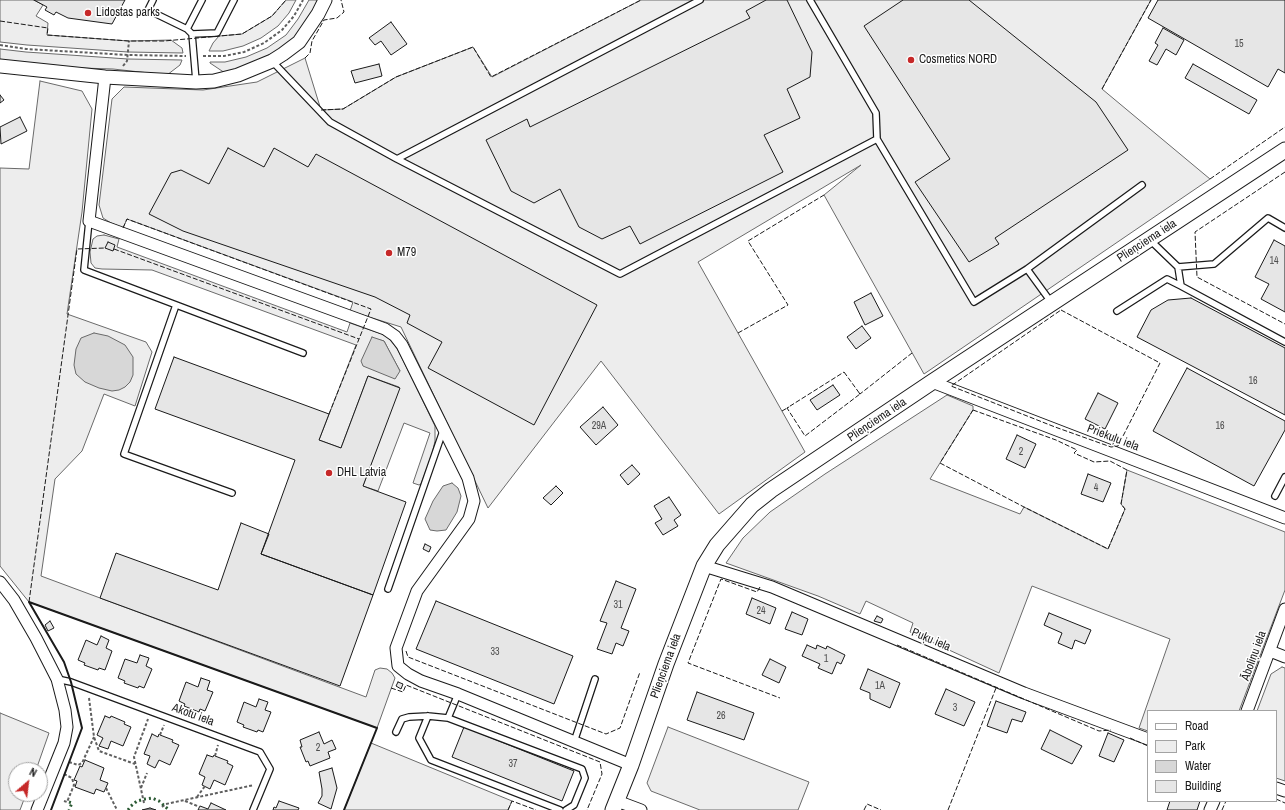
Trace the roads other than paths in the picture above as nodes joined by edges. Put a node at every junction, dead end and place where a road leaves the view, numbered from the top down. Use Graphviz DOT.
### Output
graph roads {
  1 [pos="153,0"];
  2 [pos="202,0"];
  3 [pos="234,0"];
  4 [pos="325,0"];
  5 [pos="700,0"];
  6 [pos="810,0"];
  7 [pos="187,29"];
  8 [pos="192,34"];
  9 [pos="272,61"];
  10 [pos="0,66"];
  11 [pos="105,77"];
  12 [pos="196,82"];
  13 [pos="877,139"];
  14 [pos="1285,150"];
  15 [pos="397,158"];
  16 [pos="1142,185"];
  17 [pos="89,222"];
  18 [pos="1285,228"];
  19 [pos="1150,239"];
  20 [pos="1178,268"];
  21 [pos="1027,269"];
  22 [pos="1181,286"];
  23 [pos="1052,304"];
  24 [pos="176,305"];
  25 [pos="1117,311"];
  26 [pos="1285,342"];
  27 [pos="303,353"];
  28 [pos="932,382"];
  29 [pos="444,430"];
  30 [pos="1285,477"];
  31 [pos="232,493"];
  32 [pos="1275,496"];
  33 [pos="1285,518"];
  34 [pos="704,566"];
  35 [pos="0,582"];
  36 [pos="388,589"];
  37 [pos="1285,609"];
  38 [pos="1270,651"];
  39 [pos="1285,657"];
  40 [pos="57,679"];
  41 [pos="595,679"];
  42 [pos="458,694"];
  43 [pos="1247,710"];
  44 [pos="428,716"];
  45 [pos="448,718"];
  46 [pos="396,732"];
  47 [pos="1147,739"];
  48 [pos="574,742"];
  49 [pos="631,765"];
  50 [pos="615,806"];
  51 [pos="37,810"];
  52 [pos="253,810"];
  53 [pos="560,810"];
  54 [pos="566,810"];
  55 [pos="641,810"];
  1 -- 7 [label="lane"];
  2 -- 7 [label="lane"];
  3 -- 8 [label="lane"];
  4 -- 9 [label="street"];
  5 -- 15 [label="lane"];
  6 -- 13 [label="lane"];
  7 -- 8 [label="lane"];
  8 -- 12 [label="lane"];
  9 -- 12 [label="street"];
  9 -- 15 [label="lane"];
  10 -- 11 [label="street"];
  11 -- 12 [label="street"];
  11 -- 17 [label="street"];
  13 -- 15 [label="lane"];
  13 -- 21 [label="lane"];
  14 -- 19 [label="main road, Plieņciema iela"];
  16 -- 21 [label="lane"];
  17 -- 24 [label="lane"];
  17 -- 29 [label="street"];
  18 -- 20 [label="lane"];
  19 -- 20 [label="lane"];
  19 -- 23 [label="main road, Plieņciema iela"];
  20 -- 22 [label="lane"];
  21 -- 23 [label="lane"];
  22 -- 25 [label="lane"];
  22 -- 26 [label="lane"];
  23 -- 28 [label="main road, Plieņciema iela"];
  24 -- 27 [label="lane"];
  24 -- 31 [label="lane"];
  28 -- 33 [label="street, Priekuļu iela"];
  28 -- 34 [label="main road, Plieņciema iela"];
  29 -- 36 [label="lane"];
  29 -- 42 [label="street"];
  30 -- 32 [label="lane"];
  34 -- 47 [label="street, Puķu iela"];
  34 -- 49 [label="main road, Plieņciema iela"];
  35 -- 40 [label="street"];
  37 -- 38 [label="street, Āboliņu iela"];
  38 -- 39 [label="street"];
  38 -- 43 [label="street, Āboliņu iela"];
  40 -- 51 [label="street"];
  40 -- 52 [label="lane, Akotu iela"];
  41 -- 48 [label="lane"];
  42 -- 45 [label="lane"];
  42 -- 48 [label="street"];
  44 -- 45 [label="lane"];
  44 -- 46 [label="lane"];
  44 -- 53 [label="lane"];
  45 -- 54 [label="lane"];
  48 -- 49 [label="street"];
  49 -- 50 [label="main road, Plieņciema iela"];
  50 -- 55 [label="street"];
}
